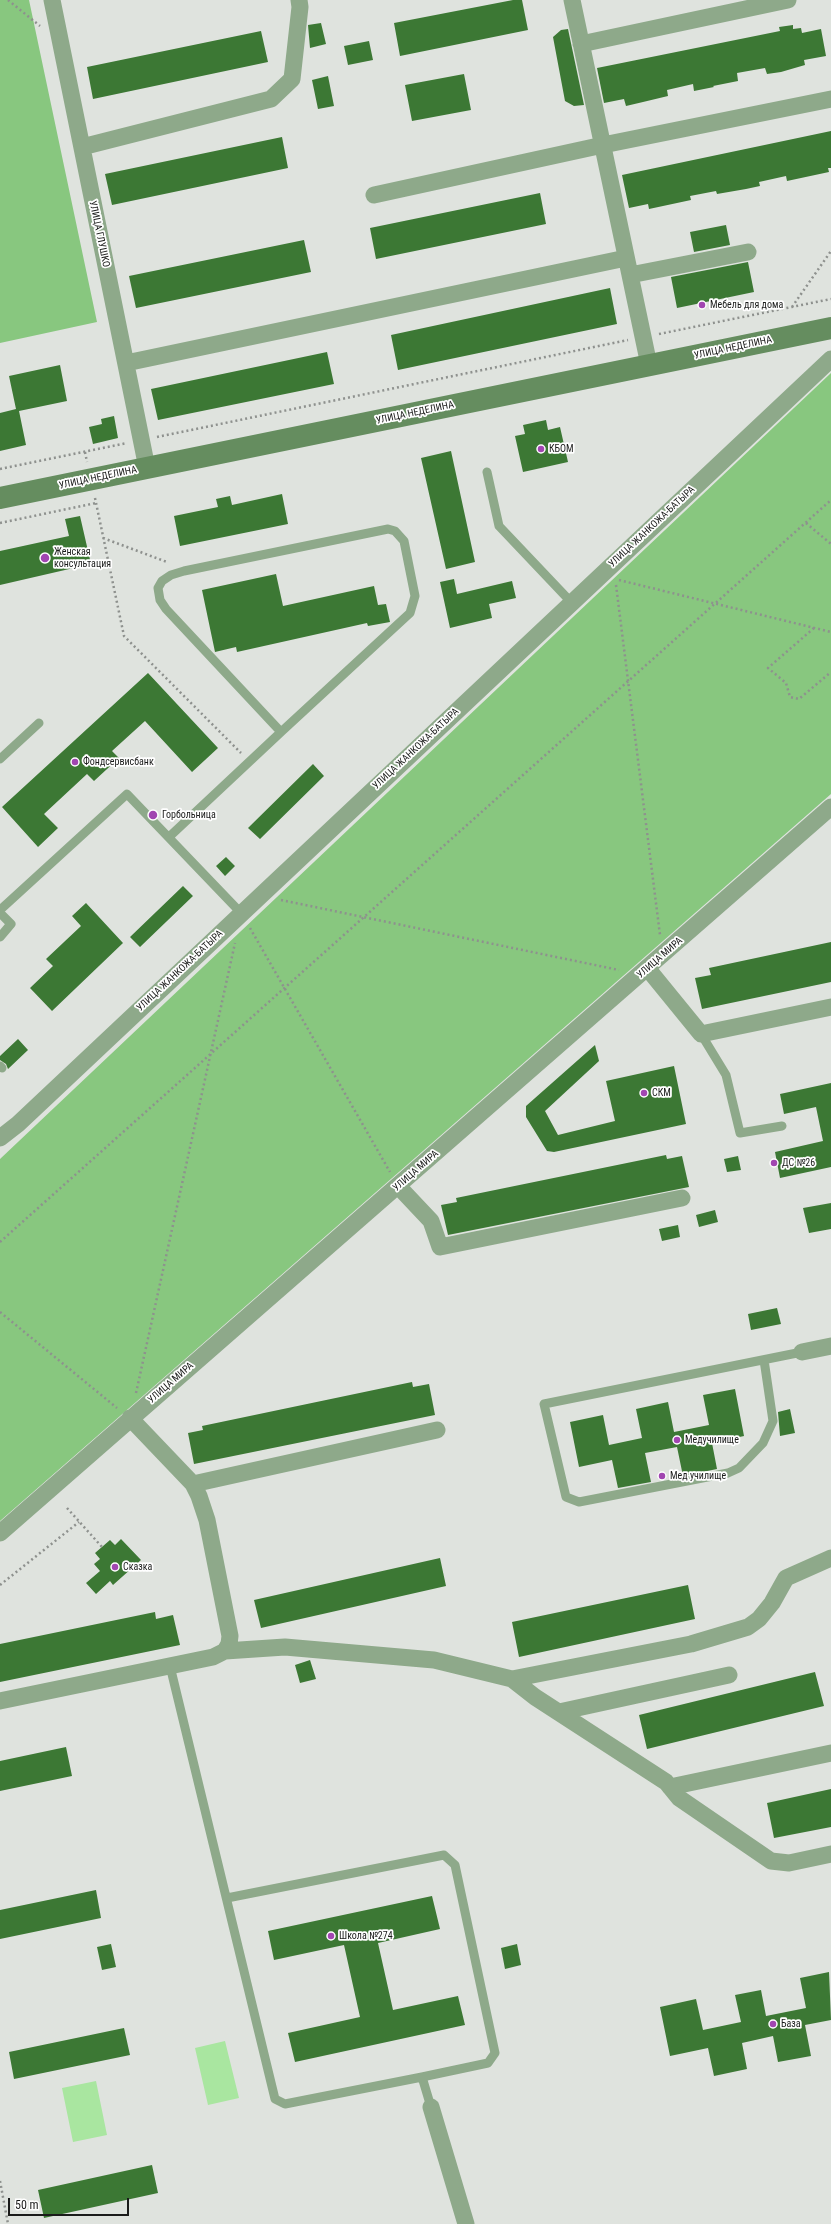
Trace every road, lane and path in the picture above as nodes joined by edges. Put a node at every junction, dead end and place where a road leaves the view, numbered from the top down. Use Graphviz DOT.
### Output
graph roads {
  1 [pos="8,0"];
  2 [pos="52,0"];
  3 [pos="299,0"];
  4 [pos="572,0"];
  5 [pos="788,0"];
  6 [pos="45,30"];
  7 [pos="581,44"];
  8 [pos="831,99"];
  9 [pos="603,145"];
  10 [pos="82,147"];
  11 [pos="374,195"];
  12 [pos="748,252"];
  13 [pos="831,252"];
  14 [pos="626,258"];
  15 [pos="630,275"];
  16 [pos="831,299"];
  17 [pos="792,307"];
  18 [pos="831,328"];
  19 [pos="643,337"];
  20 [pos="831,359"];
  21 [pos="126,363"];
  22 [pos="649,365"];
  23 [pos="141,440"];
  24 [pos="85,452"];
  25 [pos="147,468"];
  26 [pos="0,469"];
  27 [pos="487,472"];
  28 [pos="91,480"];
  29 [pos="0,498"];
  30 [pos="831,500"];
  31 [pos="96,503"];
  32 [pos="0,523"];
  33 [pos="806,523"];
  34 [pos="103,538"];
  35 [pos="831,544"];
  36 [pos="184,571"];
  37 [pos="572,603"];
  38 [pos="715,604"];
  39 [pos="814,628"];
  40 [pos="831,632"];
  41 [pos="831,672"];
  42 [pos="628,682"];
  43 [pos="39,723"];
  44 [pos="281,732"];
  45 [pos="0,759"];
  46 [pos="249,761"];
  47 [pos="831,807"];
  48 [pos="169,837"];
  49 [pos="277,904"];
  50 [pos="0,910"];
  51 [pos="0,913"];
  52 [pos="364,917"];
  53 [pos="249,922"];
  54 [pos="245,932"];
  55 [pos="0,937"];
  56 [pos="236,940"];
  57 [pos="662,956"];
  58 [pos="645,972"];
  59 [pos="284,988"];
  60 [pos="831,1007"];
  61 [pos="701,1034"];
  62 [pos="211,1054"];
  63 [pos="782,1126"];
  64 [pos="0,1138"];
  65 [pos="398,1186"];
  66 [pos="682,1198"];
  67 [pos="0,1242"];
  68 [pos="0,1312"];
  69 [pos="831,1346"];
  70 [pos="802,1352"];
  71 [pos="764,1360"];
  72 [pos="130,1418"];
  73 [pos="437,1430"];
  74 [pos="193,1484"];
  75 [pos="67,1508"];
  76 [pos="79,1522"];
  77 [pos="0,1533"];
  78 [pos="102,1547"];
  79 [pos="831,1558"];
  80 [pos="0,1585"];
  81 [pos="225,1651"];
  82 [pos="170,1666"];
  83 [pos="729,1675"];
  84 [pos="512,1679"];
  85 [pos="0,1701"];
  86 [pos="559,1712"];
  87 [pos="831,1753"];
  88 [pos="670,1787"];
  89 [pos="831,1854"];
  90 [pos="227,1898"];
  91 [pos="422,2077"];
  92 [pos="431,2107"];
  93 [pos="0,2181"];
  94 [pos="8,2224"];
  95 [pos="466,2224"];
  1 -- 6 [label="path"];
  2 -- 10 [label="street, УЛИЦА ГЛУШКО"];
  3 -- 10 [label="street"];
  4 -- 7 [label="street"];
  5 -- 7 [label="street"];
  7 -- 9 [label="street"];
  8 -- 9 [label="street"];
  9 -- 11 [label="street"];
  9 -- 14 [label="street"];
  10 -- 21 [label="street, УЛИЦА ГЛУШКО"];
  12 -- 15 [label="street"];
  13 -- 17 [label="path"];
  14 -- 15 [label="street"];
  14 -- 21 [label="street"];
  15 -- 19 [label="street"];
  16 -- 17 [label="path"];
  17 -- 19 [label="path"];
  18 -- 22 [label="street, УЛИЦА НЕДЕЛИНА"];
  19 -- 22 [label="street"];
  19 -- 23 [label="path"];
  20 -- 37 [label="street, УЛИЦА ЖАНКОЖА-БАТЫРА"];
  21 -- 23 [label="street, УЛИЦА ГЛУШКО"];
  22 -- 25 [label="street, УЛИЦА НЕДЕЛИНА"];
  23 -- 24 [label="path"];
  23 -- 25 [label="street, УЛИЦА ГЛУШКО"];
  24 -- 26 [label="path"];
  24 -- 28 [label="path"];
  25 -- 28 [label="street, УЛИЦА НЕДЕЛИНА"];
  27 -- 37 [label="lane"];
  28 -- 29 [label="street, УЛИЦА НЕДЕЛИНА"];
  28 -- 31 [label="path"];
  30 -- 33 [label="path"];
  31 -- 32 [label="path"];
  31 -- 34 [label="path"];
  33 -- 35 [label="path"];
  33 -- 38 [label="path"];
  34 -- 36 [label="path"];
  34 -- 46 [label="path"];
  36 -- 44 [label="lane"];
  36 -- 44 [label="lane"];
  37 -- 53 [label="street, УЛИЦА ЖАНКОЖА-БАТЫРА"];
  38 -- 39 [label="path"];
  38 -- 42 [label="path"];
  38 -- 42 [label="path"];
  39 -- 40 [label="path"];
  39 -- 41 [label="path"];
  42 -- 52 [label="path"];
  42 -- 57 [label="path"];
  43 -- 45 [label="lane"];
  44 -- 46 [label="lane"];
  46 -- 48 [label="lane"];
  47 -- 57 [label="street, УЛИЦА МИРА"];
  48 -- 50 [label="lane"];
  48 -- 53 [label="lane"];
  49 -- 52 [label="path"];
  51 -- 55 [label="lane"];
  52 -- 58 [label="path"];
  52 -- 59 [label="path"];
  53 -- 54 [label="path"];
  53 -- 59 [label="path"];
  53 -- 64 [label="street, УЛИЦА ЖАНКОЖА-БАТЫРА"];
  56 -- 62 [label="path"];
  57 -- 58 [label="street, УЛИЦА МИРА"];
  58 -- 61 [label="street"];
  58 -- 65 [label="street, УЛИЦА МИРА"];
  59 -- 62 [label="path"];
  59 -- 65 [label="path"];
  60 -- 61 [label="street"];
  61 -- 63 [label="lane"];
  62 -- 67 [label="path"];
  62 -- 72 [label="path"];
  65 -- 66 [label="street"];
  65 -- 72 [label="street, УЛИЦА МИРА"];
  68 -- 72 [label="path"];
  69 -- 70 [label="street"];
  70 -- 71 [label="lane"];
  71 -- 71 [label="lane"];
  72 -- 74 [label="street"];
  72 -- 77 [label="street, УЛИЦА МИРА"];
  73 -- 74 [label="street"];
  74 -- 81 [label="street"];
  75 -- 76 [label="path"];
  76 -- 78 [label="path"];
  76 -- 80 [label="path"];
  79 -- 84 [label="street"];
  81 -- 82 [label="street"];
  81 -- 84 [label="street"];
  82 -- 85 [label="street"];
  82 -- 90 [label="lane"];
  83 -- 86 [label="street"];
  84 -- 86 [label="street"];
  86 -- 88 [label="street"];
  87 -- 88 [label="street"];
  88 -- 89 [label="street"];
  90 -- 91 [label="lane"];
  90 -- 91 [label="lane"];
  91 -- 92 [label="lane"];
  92 -- 95 [label="street"];
  93 -- 94 [label="path"];
}
